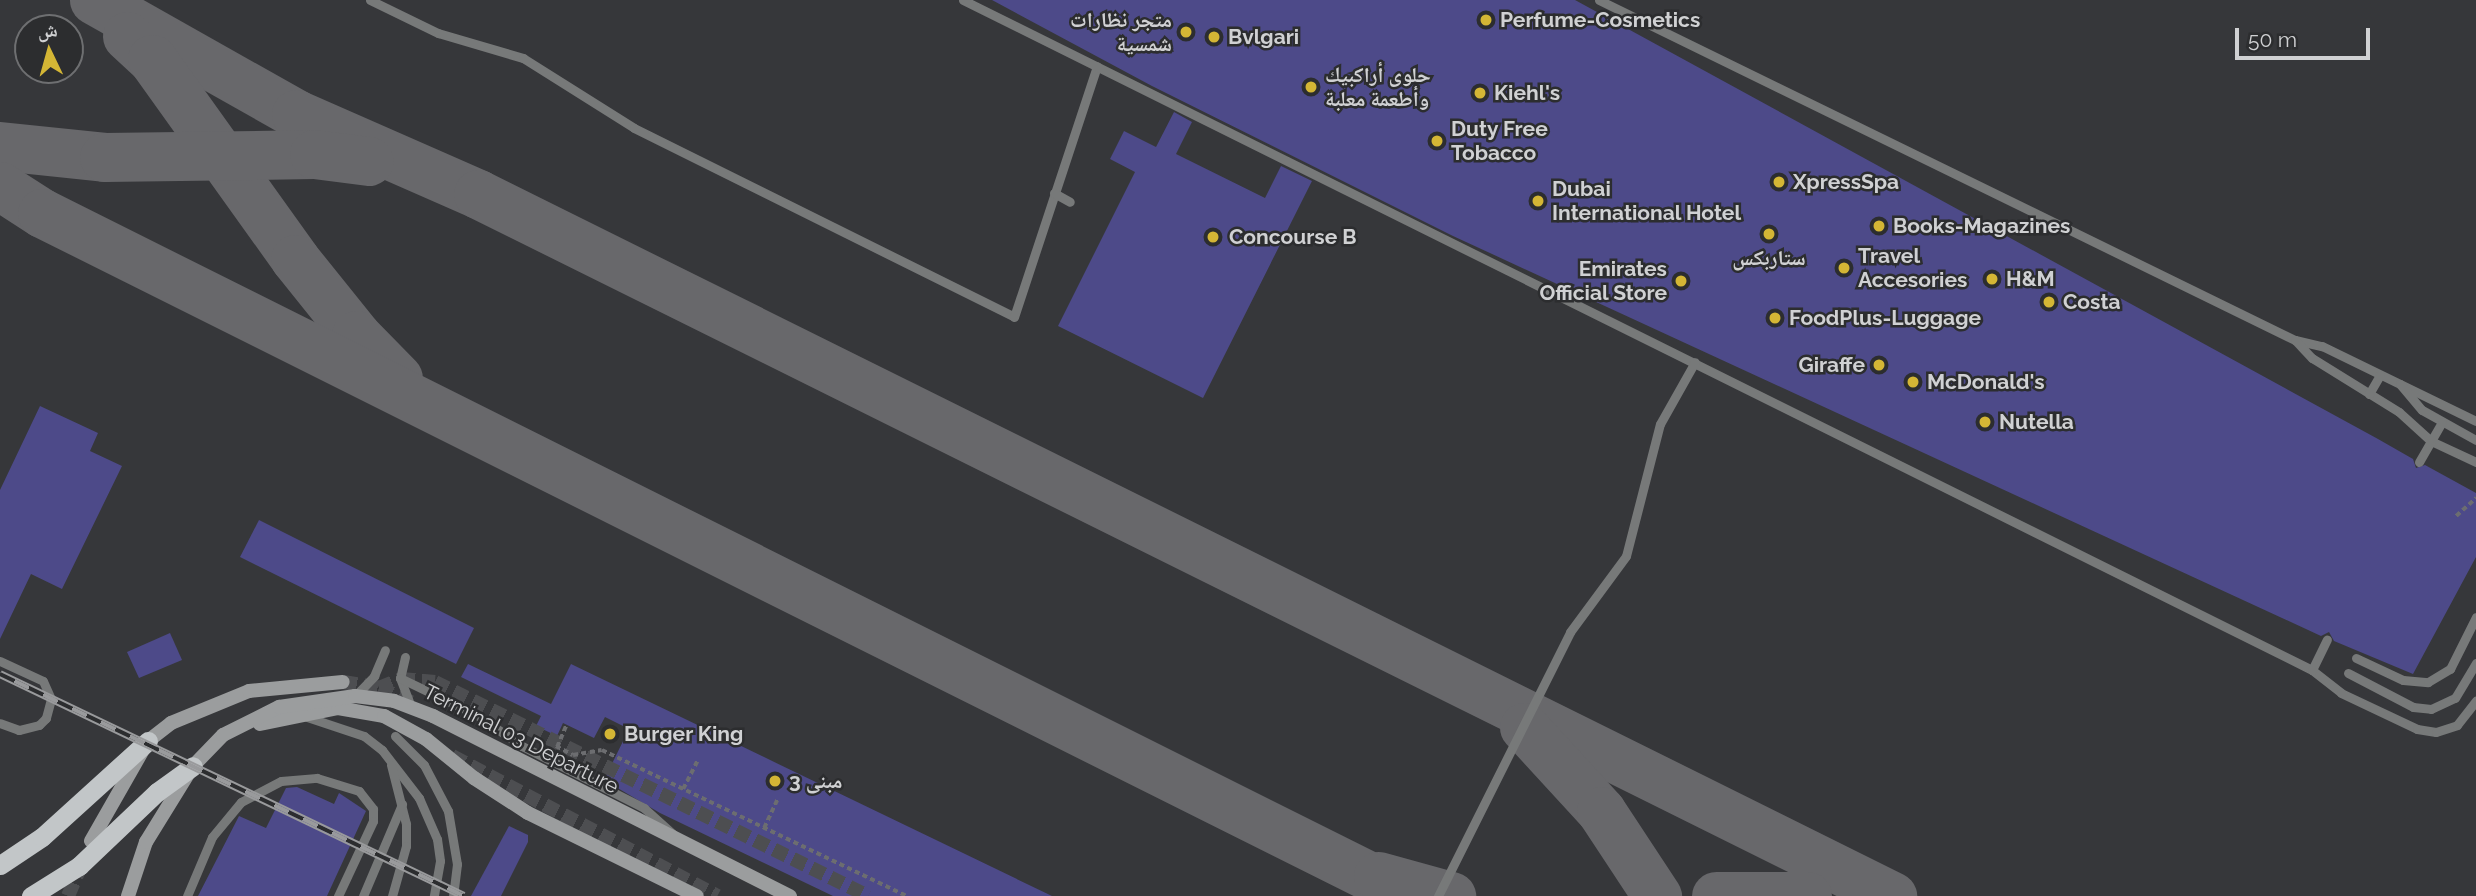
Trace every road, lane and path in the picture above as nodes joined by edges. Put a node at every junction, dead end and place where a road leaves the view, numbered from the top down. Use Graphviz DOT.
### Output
graph roads {
  1 [pos="370,0"];
  2 [pos="963,0"];
  3 [pos="1599,0"];
  4 [pos="1097,66"];
  5 [pos="1054,193"];
  6 [pos="1070,202"];
  7 [pos="2295,340"];
  8 [pos="1695,362"];
  9 [pos="2380,374"];
  10 [pos="2400,384"];
  11 [pos="2369,394"];
  12 [pos="2474,418"];
  13 [pos="2442,422"];
  14 [pos="2476,440"];
  15 [pos="2431,441"];
  16 [pos="2419,462"];
  17 [pos="2476,462"];
  18 [pos="2476,498"];
  19 [pos="2456,516"];
  20 [pos="2476,617"];
  21 [pos="2327,639"];
  22 [pos="385,650"];
  23 [pos="405,657"];
  24 [pos="2356,657"];
  25 [pos="0,661"];
  26 [pos="2476,663"];
  27 [pos="2312,670"];
  28 [pos="2348,673"];
  29 [pos="400,678"];
  30 [pos="343,682"];
  31 [pos="278,685"];
  32 [pos="355,696"];
  33 [pos="337,697"];
  34 [pos="2476,701"];
  35 [pos="411,706"];
  36 [pos="291,714"];
  37 [pos="2472,718"];
  38 [pos="0,723"];
  39 [pos="567,724"];
  40 [pos="223,735"];
  41 [pos="396,736"];
  42 [pos="148,741"];
  43 [pos="546,742"];
  44 [pos="557,747"];
  45 [pos="382,750"];
  46 [pos="697,761"];
  47 [pos="193,766"];
  48 [pos="683,789"];
  49 [pos="778,800"];
  50 [pos="403,802"];
  51 [pos="764,828"];
  52 [pos="91,841"];
  53 [pos="678,841"];
  54 [pos="0,865"];
  55 [pos="31,896"];
  56 [pos="128,896"];
  57 [pos="187,896"];
  58 [pos="338,896"];
  59 [pos="363,896"];
  60 [pos="392,896"];
  61 [pos="434,896"];
  62 [pos="453,896"];
  63 [pos="697,896"];
  64 [pos="790,896"];
  65 [pos="907,896"];
  66 [pos="1438,896"];
  1 -- 5 [label="lane"];
  2 -- 4 [label="lane"];
  3 -- 7 [label="lane"];
  4 -- 5 [label="lane"];
  4 -- 8 [label="lane"];
  5 -- 6 [label="lane"];
  7 -- 9 [label="lane"];
  7 -- 11 [label="lane"];
  8 -- 27 [label="lane"];
  8 -- 66 [label="lane"];
  9 -- 10 [label="lane"];
  9 -- 11 [label="lane"];
  10 -- 12 [label="lane"];
  10 -- 13 [label="lane"];
  11 -- 15 [label="lane"];
  13 -- 14 [label="lane"];
  13 -- 15 [label="lane"];
  15 -- 16 [label="lane"];
  15 -- 17 [label="lane"];
  18 -- 19 [label="path"];
  20 -- 24 [label="lane"];
  21 -- 27 [label="lane"];
  22 -- 32 [label="lane"];
  23 -- 29 [label="lane"];
  25 -- 38 [label="lane"];
  26 -- 28 [label="lane"];
  27 -- 37 [label="lane"];
  29 -- 35 [label="lane"];
  29 -- 53 [label="lane"];
  30 -- 31 [label="main road"];
  31 -- 33 [label="main road"];
  31 -- 42 [label="main road"];
  32 -- 35 [label="main road, Terminal 03 Departure"];
  32 -- 40 [label="main road, Terminal 03 Departure"];
  34 -- 37 [label="lane"];
  35 -- 53 [label="main road, Terminal 03 Departure"];
  36 -- 40 [label="main road"];
  36 -- 45 [label="lane"];
  36 -- 63 [label="main road"];
  39 -- 44 [label="path"];
  40 -- 47 [label="main road, Terminal 03 Departure"];
  41 -- 62 [label="lane"];
  42 -- 52 [label="main road"];
  42 -- 54 [label="highway"];
  43 -- 44 [label="path"];
  44 -- 48 [label="path"];
  45 -- 50 [label="lane"];
  45 -- 61 [label="lane"];
  46 -- 48 [label="path"];
  47 -- 55 [label="highway"];
  47 -- 56 [label="main road, Terminal 03 Departure"];
  48 -- 51 [label="path"];
  49 -- 51 [label="path"];
  50 -- 59 [label="lane"];
  50 -- 60 [label="lane"];
  51 -- 65 [label="path"];
  53 -- 64 [label="main road, Terminal 03 Departure"];
  57 -- 58 [label="lane"];
}
